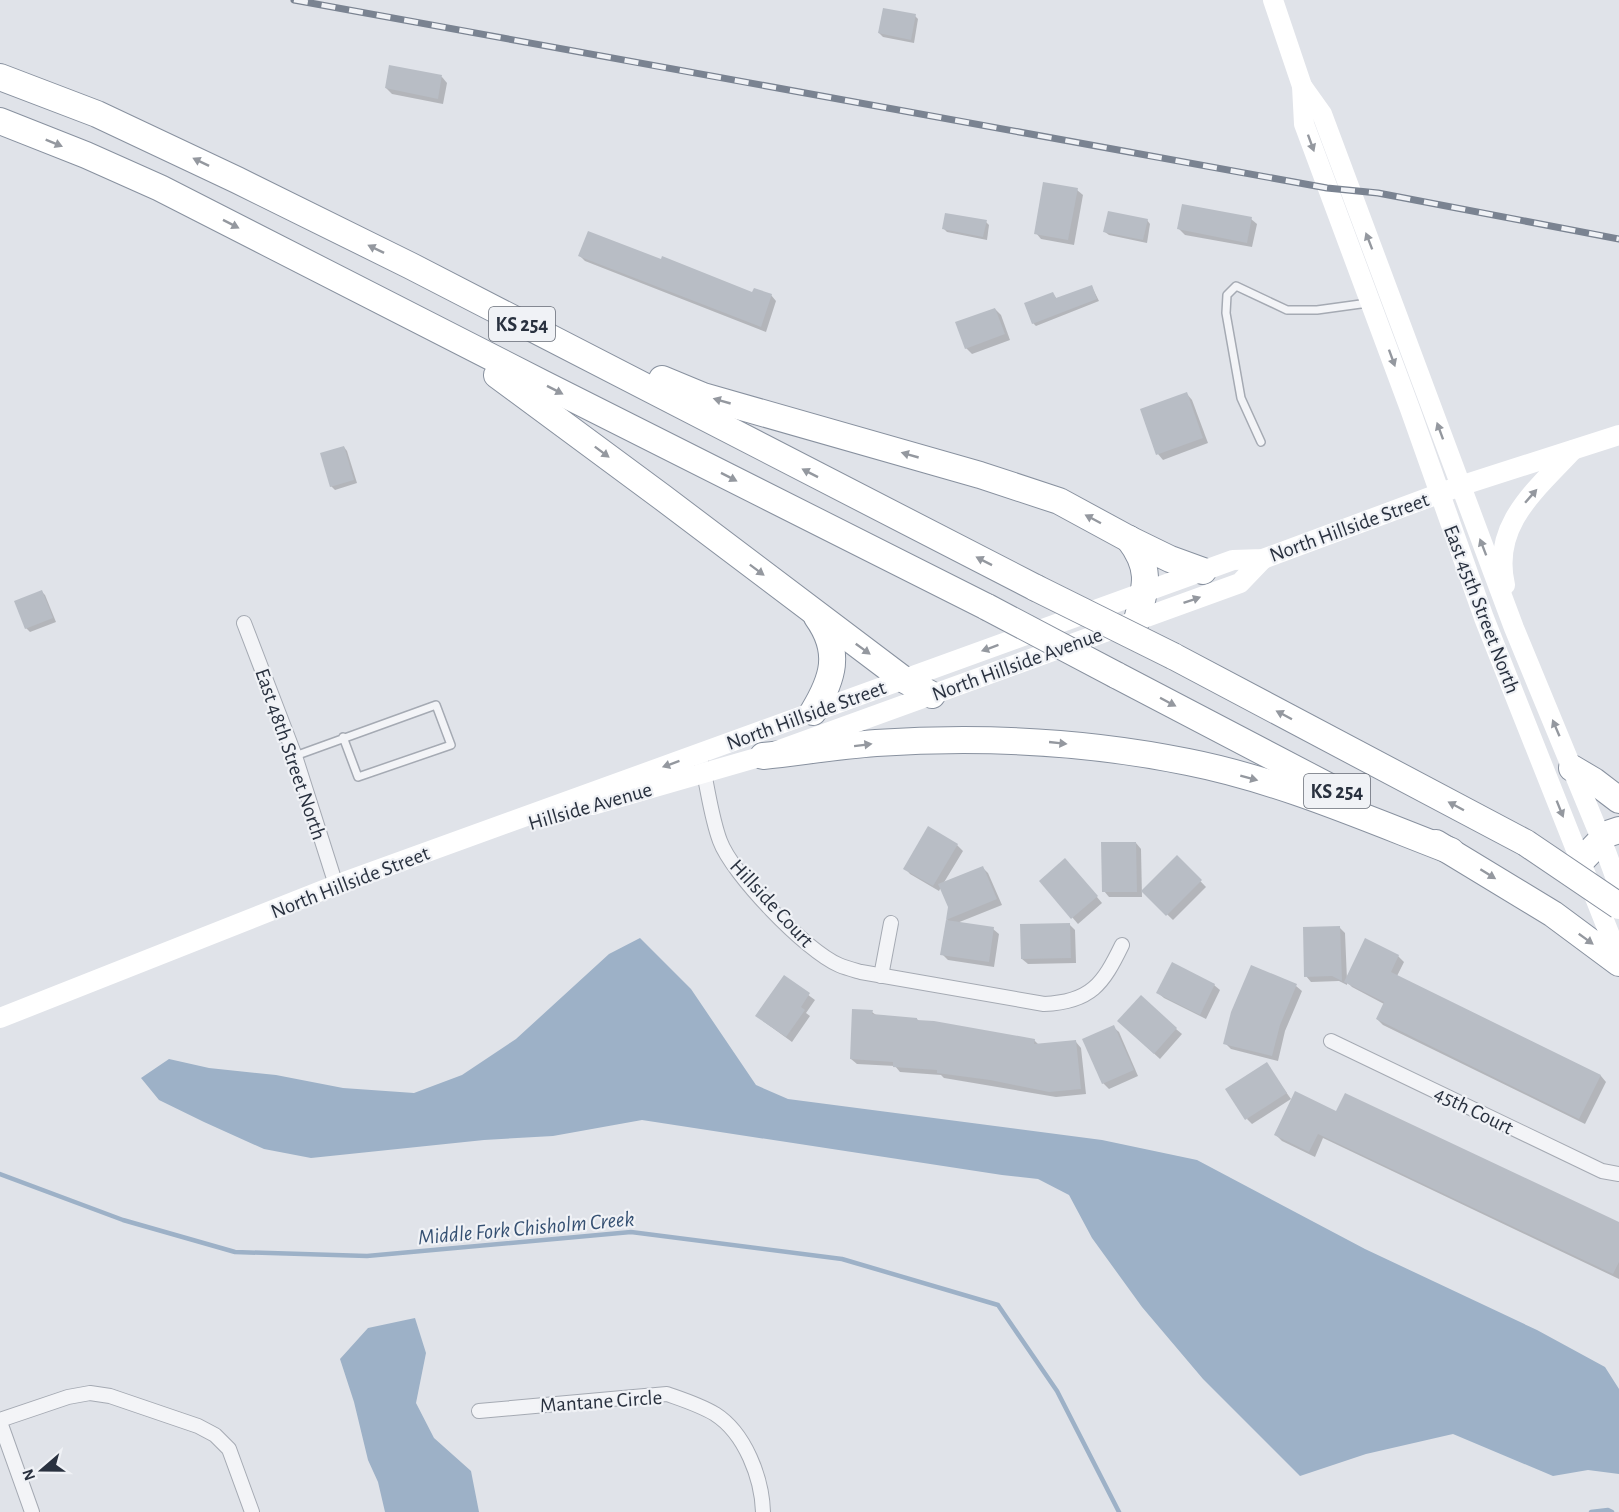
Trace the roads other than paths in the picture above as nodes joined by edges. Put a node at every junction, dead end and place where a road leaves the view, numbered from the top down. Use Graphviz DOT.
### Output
graph roads {
  1 [pos="1273,0"];
  2 [pos="0,77"];
  3 [pos="1302,86"];
  4 [pos="0,121"];
  5 [pos="411,266"];
  6 [pos="381,300"];
  7 [pos="1371,303"];
  8 [pos="1619,435"];
  9 [pos="1261,442"];
  10 [pos="1574,449"];
  11 [pos="1460,486"];
  12 [pos="1439,494"];
  13 [pos="1129,539"];
  14 [pos="1263,559"];
  15 [pos="1203,571"];
  16 [pos="1144,593"];
  17 [pos="815,614"];
  18 [pos="1137,620"];
  19 [pos="244,623"];
  20 [pos="1514,628"];
  21 [pos="903,679"];
  22 [pos="932,695"];
  23 [pos="813,712"];
  24 [pos="343,737"];
  25 [pos="295,756"];
  26 [pos="763,756"];
  27 [pos="702,763"];
  28 [pos="1572,768"];
  29 [pos="1619,800"];
  30 [pos="1610,835"];
  31 [pos="1451,851"];
  32 [pos="417,856"];
  33 [pos="1581,861"];
  34 [pos="336,885"];
  35 [pos="1619,887"];
  36 [pos="1619,906"];
  37 [pos="891,923"];
  38 [pos="1122,945"];
  39 [pos="1619,958"];
  40 [pos="1619,963"];
  41 [pos="881,976"];
  42 [pos="0,1018"];
  43 [pos="1331,1041"];
  44 [pos="1619,1174"];
  45 [pos="479,1411"];
  46 [pos="0,1421"];
  47 [pos="32,1512"];
  48 [pos="252,1512"];
  49 [pos="763,1512"];
  1 -- 3 [label="main road, East 45th Street North"];
  5 -- 2 [label="highway, KS 254, one-way"];
  3 -- 7 [label="main road, East 45th Street North, one-way"];
  11 -- 3 [label="main road, East 45th Street North, one-way"];
  4 -- 6 [label="highway, KS 254, one-way"];
  13 -- 5 [label="highway, one-way"];
  36 -- 5 [label="highway, KS 254, one-way, bridge"];
  6 -- 17 [label="highway, one-way"];
  6 -- 31 [label="highway, KS 254, one-way, bridge"];
  7 -- 9 [label="lane"];
  7 -- 12 [label="main road, East 45th Street North, one-way"];
  8 -- 10 [label="main road, North Hillside Street"];
  10 -- 11 [label="main road, North Hillside Street"];
  20 -- 10 [label="main road, one-way"];
  11 -- 12 [label="main road, North Hillside Street"];
  20 -- 11 [label="main road, East 45th Street North, one-way"];
  12 -- 14 [label="main road, North Hillside Street"];
  12 -- 33 [label="main road, East 45th Street North, one-way"];
  13 -- 15 [label="highway"];
  13 -- 16 [label="highway"];
  14 -- 15 [label="main road, North Hillside Street"];
  18 -- 14 [label="main road, North Hillside Avenue, one-way"];
  15 -- 16 [label="main road, North Hillside Street"];
  16 -- 18 [label="highway"];
  16 -- 21 [label="main road, North Hillside Street, one-way"];
  17 -- 21 [label="highway, one-way"];
  17 -- 23 [label="highway"];
  18 -- 22 [label="main road, North Hillside Avenue"];
  19 -- 25 [label="street, East 48th Street North"];
  28 -- 20 [label="main road, East 45th Street North, one-way"];
  21 -- 22 [label="highway"];
  21 -- 23 [label="main road, North Hillside Street"];
  22 -- 26 [label="main road, North Hillside Avenue"];
  23 -- 27 [label="main road, North Hillside Street"];
  24 -- 24 [label="lane"];
  24 -- 25 [label="lane"];
  25 -- 34 [label="street, East 48th Street North"];
  26 -- 27 [label="main road, Hillside Avenue"];
  26 -- 31 [label="highway, one-way"];
  27 -- 32 [label="main road, Hillside Avenue"];
  27 -- 41 [label="street, Hillside Court"];
  28 -- 29 [label="highway"];
  28 -- 30 [label="main road, East 45th Street North"];
  30 -- 33 [label="highway"];
  30 -- 35 [label="main road, East 45th Street North"];
  31 -- 40 [label="highway, KS 254, one-way"];
  32 -- 34 [label="main road, North Hillside Street"];
  33 -- 39 [label="main road, East 45th Street North"];
  34 -- 42 [label="main road, North Hillside Street"];
  37 -- 41 [label="street"];
  38 -- 41 [label="street, Hillside Court"];
  43 -- 44 [label="street, 45th Court"];
  45 -- 49 [label="street, Mantane Circle"];
  46 -- 47 [label="street"];
  46 -- 48 [label="street"];
}
